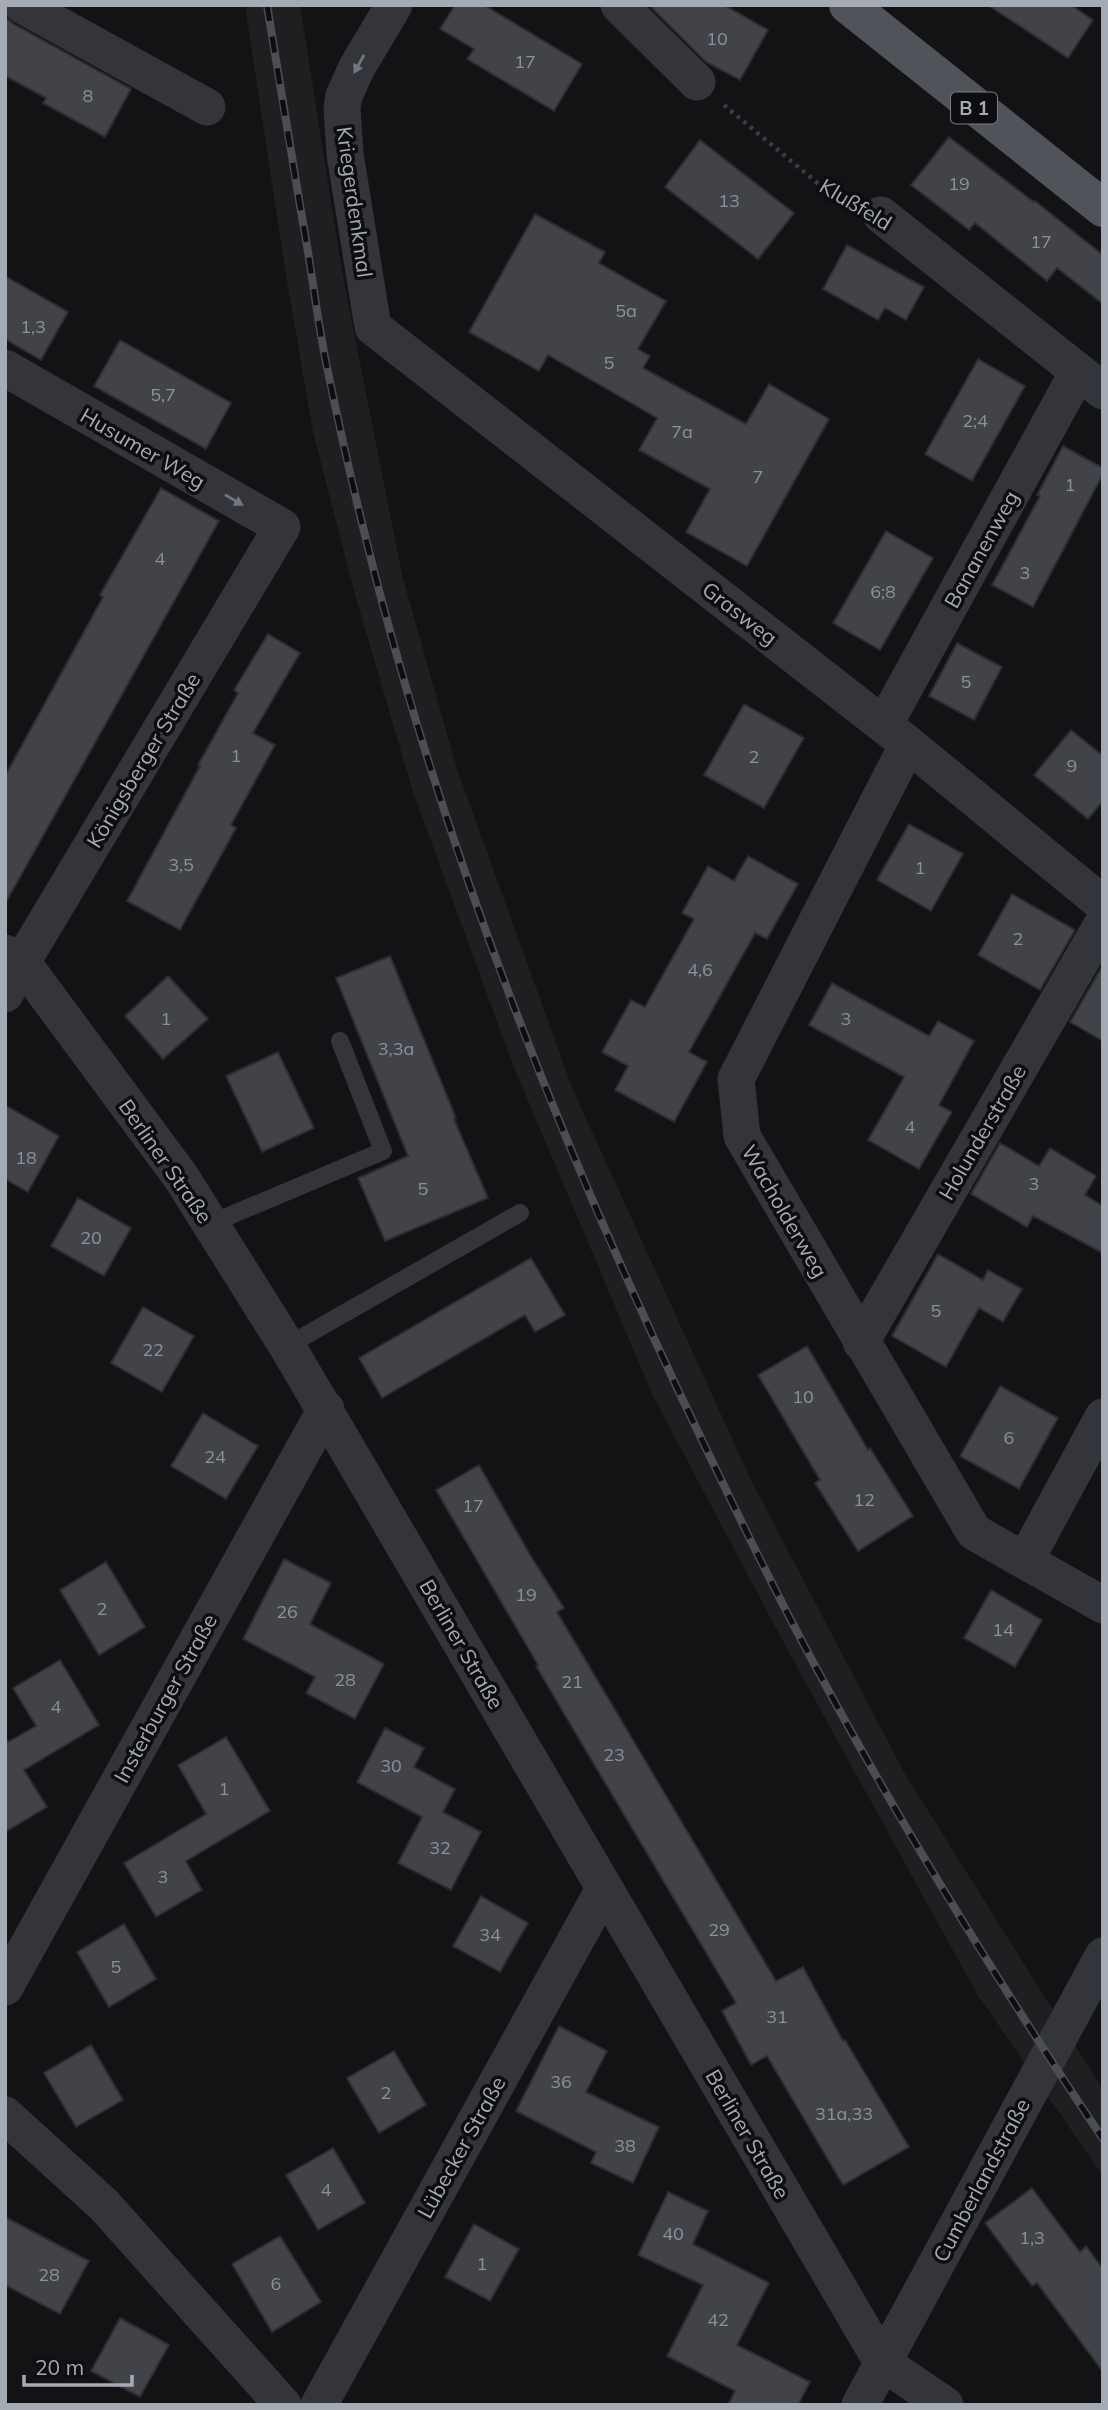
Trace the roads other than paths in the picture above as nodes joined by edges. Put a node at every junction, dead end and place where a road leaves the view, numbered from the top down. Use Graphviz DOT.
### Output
graph roads {
  1 [pos="22,5"];
  2 [pos="394,5"];
  3 [pos="619,5"];
  4 [pos="848,5"];
  5 [pos="696,82"];
  6 [pos="207,107"];
  7 [pos="1103,208"];
  8 [pos="881,215"];
  9 [pos="373,327"];
  10 [pos="5,368"];
  11 [pos="1090,381"];
  12 [pos="282,527"];
  13 [pos="896,735"];
  14 [pos="1103,904"];
  15 [pos="1103,923"];
  16 [pos="14,958"];
  17 [pos="5,994"];
  18 [pos="340,1041"];
  19 [pos="520,1213"];
  20 [pos="211,1224"];
  21 [pos="861,1342"];
  22 [pos="287,1346"];
  23 [pos="326,1409"];
  24 [pos="1103,1417"];
  25 [pos="1025,1561"];
  26 [pos="1103,1605"];
  27 [pos="604,1889"];
  28 [pos="1103,1956"];
  29 [pos="5,1987"];
  30 [pos="5,2115"];
  31 [pos="882,2362"];
  32 [pos="282,2405"];
  33 [pos="319,2405"];
  34 [pos="860,2405"];
  35 [pos="945,2405"];
  1 -- 6 [label="street"];
  2 -- 9 [label="street, Kriegerdenkmal, one-way"];
  3 -- 5 [label="street"];
  4 -- 7 [label="main road, B 1"];
  8 -- 11 [label="street, Klußfeld"];
  9 -- 13 [label="street, Grasweg"];
  10 -- 12 [label="street, Husumer Weg, one-way"];
  11 -- 13 [label="street, Bananenweg"];
  12 -- 16 [label="street, Königsberger Straße"];
  13 -- 14 [label="street, Grasweg"];
  13 -- 21 [label="street, Wacholderweg"];
  15 -- 21 [label="street, Holunderstraße"];
  16 -- 17 [label="street, Königsberger Straße"];
  16 -- 20 [label="street, Berliner Straße"];
  18 -- 20 [label="lane"];
  19 -- 22 [label="lane"];
  20 -- 22 [label="street, Berliner Straße"];
  21 -- 25 [label="street, Wacholderweg"];
  22 -- 23 [label="street, Berliner Straße"];
  23 -- 27 [label="street, Berliner Straße"];
  23 -- 29 [label="street, Insterburger Straße"];
  24 -- 25 [label="street"];
  25 -- 26 [label="street, Wacholderweg"];
  27 -- 31 [label="street, Berliner Straße"];
  27 -- 33 [label="street, Lübecker Straße"];
  28 -- 31 [label="street, Cumberlandstraße"];
  30 -- 32 [label="street"];
  31 -- 34 [label="street, Cumberlandstraße"];
  31 -- 35 [label="street"];
}
